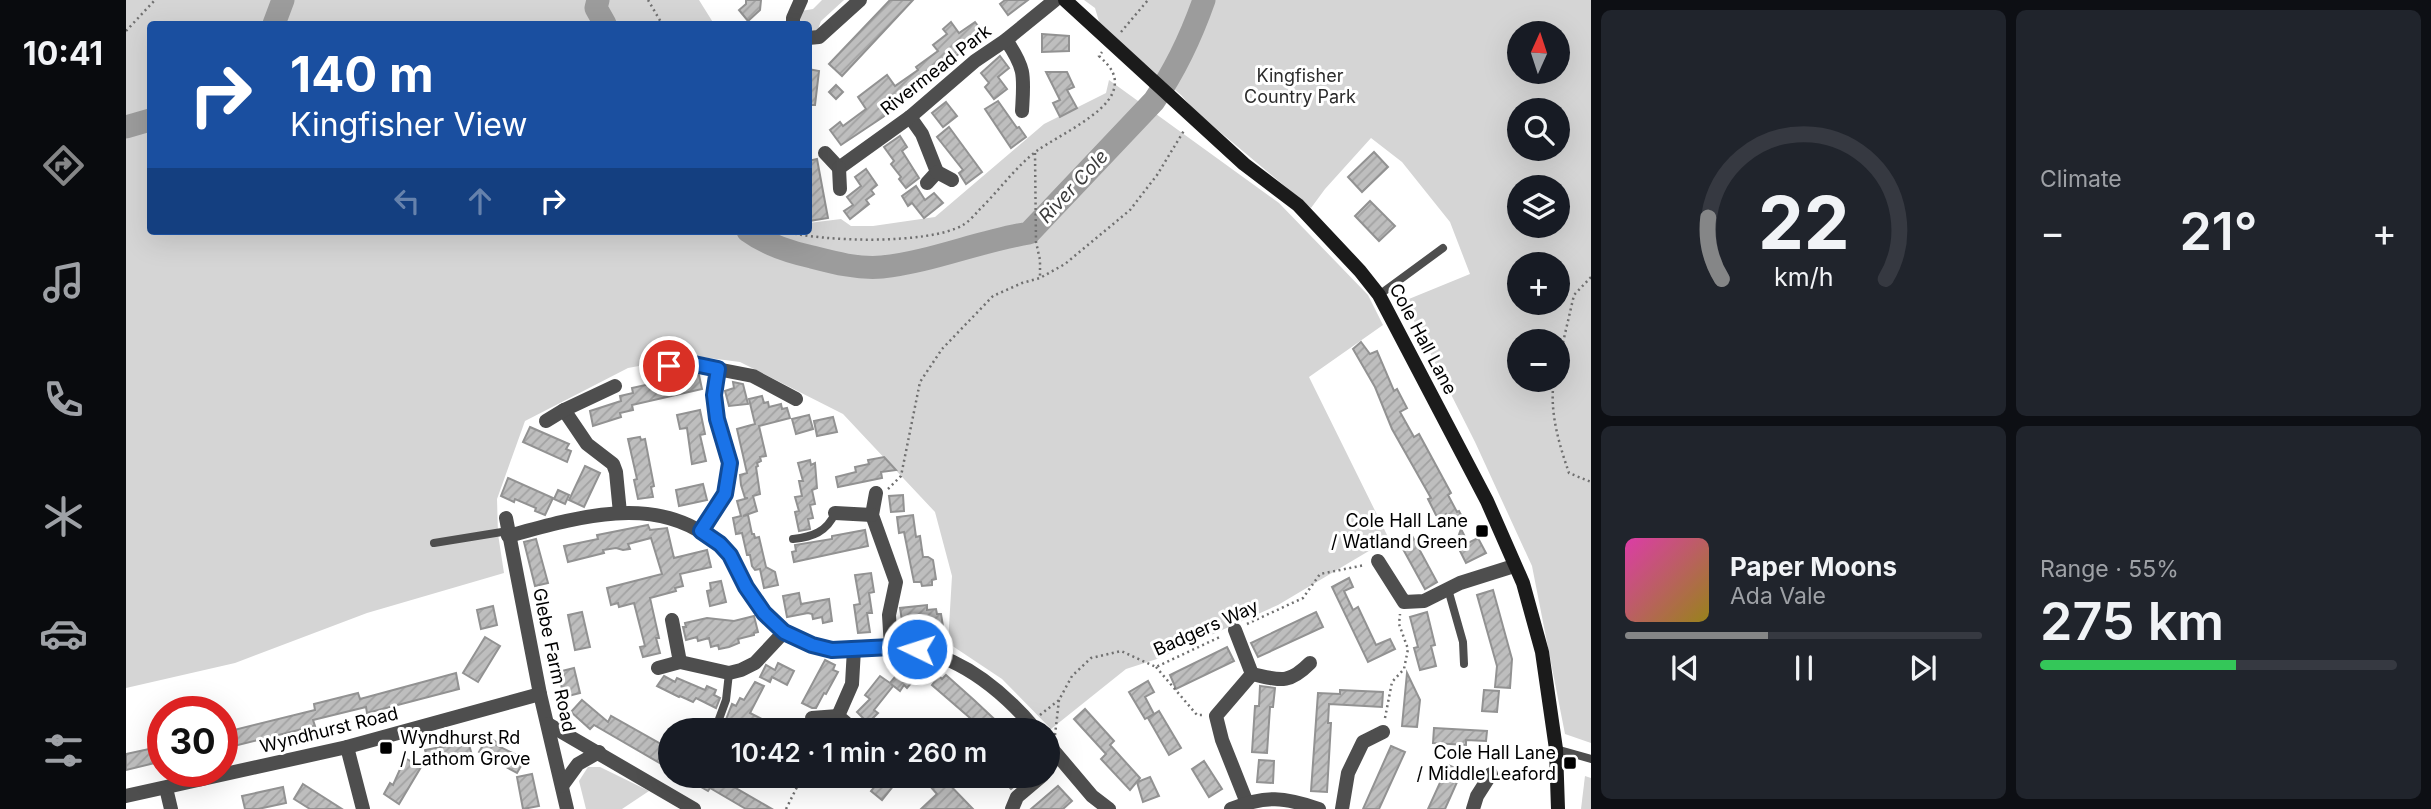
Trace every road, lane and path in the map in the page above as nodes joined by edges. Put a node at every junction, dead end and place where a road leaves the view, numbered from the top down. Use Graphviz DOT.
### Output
graph roads {
  1 [pos="155,0"];
  2 [pos="648,0"];
  3 [pos="799,0"];
  4 [pos="860,0"];
  5 [pos="1055,0"];
  6 [pos="1065,0"];
  7 [pos="1148,0"];
  8 [pos="660,21"];
  9 [pos="793,21"];
  10 [pos="126,32"];
  11 [pos="812,38"];
  12 [pos="1006,40"];
  13 [pos="1110,43"];
  14 [pos="1022,111"];
  15 [pos="1188,113"];
  16 [pos="910,117"];
  17 [pos="1035,152"];
  18 [pos="825,153"];
  19 [pos="839,169"];
  20 [pos="952,180"];
  21 [pos="840,189"];
  22 [pos="797,235"];
  23 [pos="1443,248"];
  24 [pos="1591,277"];
  25 [pos="1040,278"];
  26 [pos="1380,295"];
  27 [pos="1566,329"];
  28 [pos="669,366"];
  29 [pos="718,369"];
  30 [pos="615,386"];
  31 [pos="1553,392"];
  32 [pos="796,399"];
  33 [pos="564,410"];
  34 [pos="546,421"];
  35 [pos="1591,482"];
  36 [pos="876,493"];
  37 [pos="620,513"];
  38 [pos="835,513"];
  39 [pos="872,515"];
  40 [pos="507,528"];
  41 [pos="701,531"];
  42 [pos="793,539"];
  43 [pos="434,543"];
  44 [pos="1378,561"];
  45 [pos="1514,566"];
  46 [pos="1448,589"];
  47 [pos="1404,602"];
  48 [pos="672,620"];
  49 [pos="1235,630"];
  50 [pos="784,632"];
  51 [pos="891,647"];
  52 [pos="853,649"];
  53 [pos="680,662"];
  54 [pos="1310,663"];
  55 [pos="1464,664"];
  56 [pos="1156,667"];
  57 [pos="658,668"];
  58 [pos="729,673"];
  59 [pos="1252,674"];
  60 [pos="540,694"];
  61 [pos="1059,700"];
  62 [pos="838,716"];
  63 [pos="1216,716"];
  64 [pos="719,718"];
  65 [pos="812,718"];
  66 [pos="840,718"];
  67 [pos="1025,718"];
  68 [pos="1041,718"];
  69 [pos="1057,718"];
  70 [pos="548,724"];
  71 [pos="1383,732"];
  72 [pos="347,747"];
  73 [pos="1556,749"];
  74 [pos="598,752"];
  75 [pos="1060,758"];
  76 [pos="1591,759"];
  77 [pos="1491,774"];
  78 [pos="562,786"];
  79 [pos="166,788"];
  80 [pos="796,788"];
  81 [pos="1028,788"];
  82 [pos="126,796"];
  83 [pos="1247,803"];
  84 [pos="1274,803"];
  85 [pos="171,809"];
  86 [pos="363,809"];
  87 [pos="567,809"];
  88 [pos="694,809"];
  89 [pos="786,809"];
  90 [pos="1012,809"];
  91 [pos="1109,809"];
  92 [pos="1231,809"];
  93 [pos="1319,809"];
  94 [pos="1342,809"];
  95 [pos="1473,809"];
  96 [pos="1558,809"];
  1 -- 10 [label="path"];
  2 -- 8 [label="path"];
  3 -- 9 [label="street"];
  4 -- 11 [label="street"];
  5 -- 12 [label="street, Rivermead Park"];
  6 -- 13 [label="street, Cole Hall Lane"];
  7 -- 13 [label="path"];
  12 -- 14 [label="street"];
  12 -- 16 [label="street, Rivermead Park"];
  13 -- 15 [label="street, Cole Hall Lane"];
  13 -- 17 [label="path"];
  15 -- 25 [label="path"];
  15 -- 26 [label="street, Cole Hall Lane"];
  16 -- 19 [label="street, Rivermead Park"];
  16 -- 20 [label="street"];
  17 -- 22 [label="path"];
  17 -- 25 [label="path"];
  18 -- 19 [label="street"];
  19 -- 21 [label="street"];
  23 -- 26 [label="lane"];
  24 -- 27 [label="path"];
  25 -- 36 [label="path"];
  26 -- 45 [label="street, Cole Hall Lane"];
  28 -- 29 [label="street"];
  29 -- 32 [label="street"];
  29 -- 41 [label="street"];
  30 -- 33 [label="street"];
  31 -- 35 [label="path"];
  33 -- 34 [label="street"];
  33 -- 37 [label="street"];
  36 -- 39 [label="street"];
  37 -- 40 [label="street"];
  37 -- 41 [label="street"];
  38 -- 39 [label="street"];
  38 -- 42 [label="lane"];
  39 -- 51 [label="street"];
  40 -- 43 [label="lane"];
  40 -- 60 [label="street, Glebe Farm Road"];
  41 -- 50 [label="street"];
  44 -- 47 [label="street"];
  44 -- 49 [label="path, Badgers Way"];
  45 -- 46 [label="street"];
  45 -- 73 [label="street, Cole Hall Lane"];
  46 -- 47 [label="street"];
  46 -- 55 [label="lane"];
  47 -- 71 [label="path"];
  48 -- 53 [label="street"];
  49 -- 56 [label="path, Badgers Way"];
  49 -- 59 [label="street"];
  50 -- 52 [label="street"];
  50 -- 58 [label="street"];
  51 -- 52 [label="street"];
  51 -- 67 [label="street"];
  52 -- 62 [label="street"];
  53 -- 57 [label="street"];
  53 -- 58 [label="street"];
  54 -- 59 [label="street"];
  56 -- 61 [label="path, Badgers Way"];
  56 -- 63 [label="path"];
  58 -- 64 [label="lane"];
  59 -- 63 [label="street"];
  60 -- 70 [label="street, Glebe Farm Road"];
  60 -- 72 [label="street, Wyndhurst Road"];
  61 -- 68 [label="path"];
  61 -- 69 [label="path, Badgers Way"];
  62 -- 65 [label="street"];
  62 -- 66 [label="street"];
  63 -- 83 [label="street"];
  70 -- 74 [label="street"];
  70 -- 78 [label="street, Glebe Farm Road"];
  71 -- 94 [label="street"];
  72 -- 79 [label="street, Wyndhurst Road"];
  72 -- 86 [label="street"];
  73 -- 76 [label="lane"];
  73 -- 96 [label="street, Cole Hall Lane"];
  74 -- 78 [label="street"];
  74 -- 88 [label="street"];
  75 -- 91 [label="street"];
  77 -- 95 [label="street"];
  78 -- 87 [label="street, Glebe Farm Road"];
  79 -- 82 [label="street, Wyndhurst Road"];
  79 -- 85 [label="street"];
  80 -- 89 [label="path"];
  81 -- 90 [label="street"];
  83 -- 84 [label="street"];
  83 -- 92 [label="street"];
  84 -- 93 [label="street"];
}
